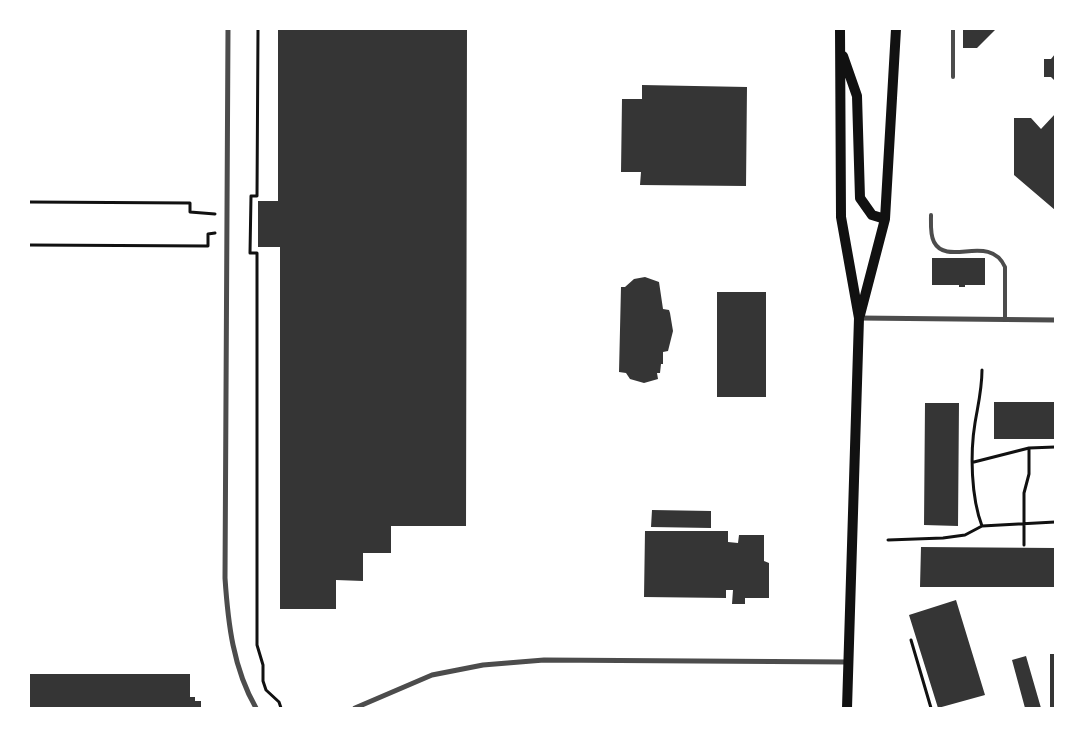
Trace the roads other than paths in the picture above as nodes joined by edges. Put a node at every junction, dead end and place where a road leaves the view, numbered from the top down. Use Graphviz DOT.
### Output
graph roads {
  1 [pos="228,29"];
  2 [pos="840,29"];
  3 [pos="896,29"];
  4 [pos="953,29"];
  5 [pos="840,48"];
  6 [pos="952,77"];
  7 [pos="931,215"];
  8 [pos="884,219"];
  9 [pos="859,318"];
  10 [pos="1005,319"];
  11 [pos="1055,320"];
  12 [pos="847,662"];
  13 [pos="256,708"];
  14 [pos="355,708"];
  15 [pos="847,708"];
  1 -- 13 [label="street"];
  2 -- 5 [label="main road"];
  3 -- 8 [label="main road"];
  4 -- 6 [label="lane"];
  5 -- 8 [label="main road"];
  5 -- 9 [label="main road"];
  7 -- 10 [label="lane"];
  8 -- 9 [label="main road"];
  9 -- 10 [label="street"];
  9 -- 12 [label="main road"];
  10 -- 11 [label="street"];
  12 -- 14 [label="street"];
  12 -- 15 [label="main road"];
}
